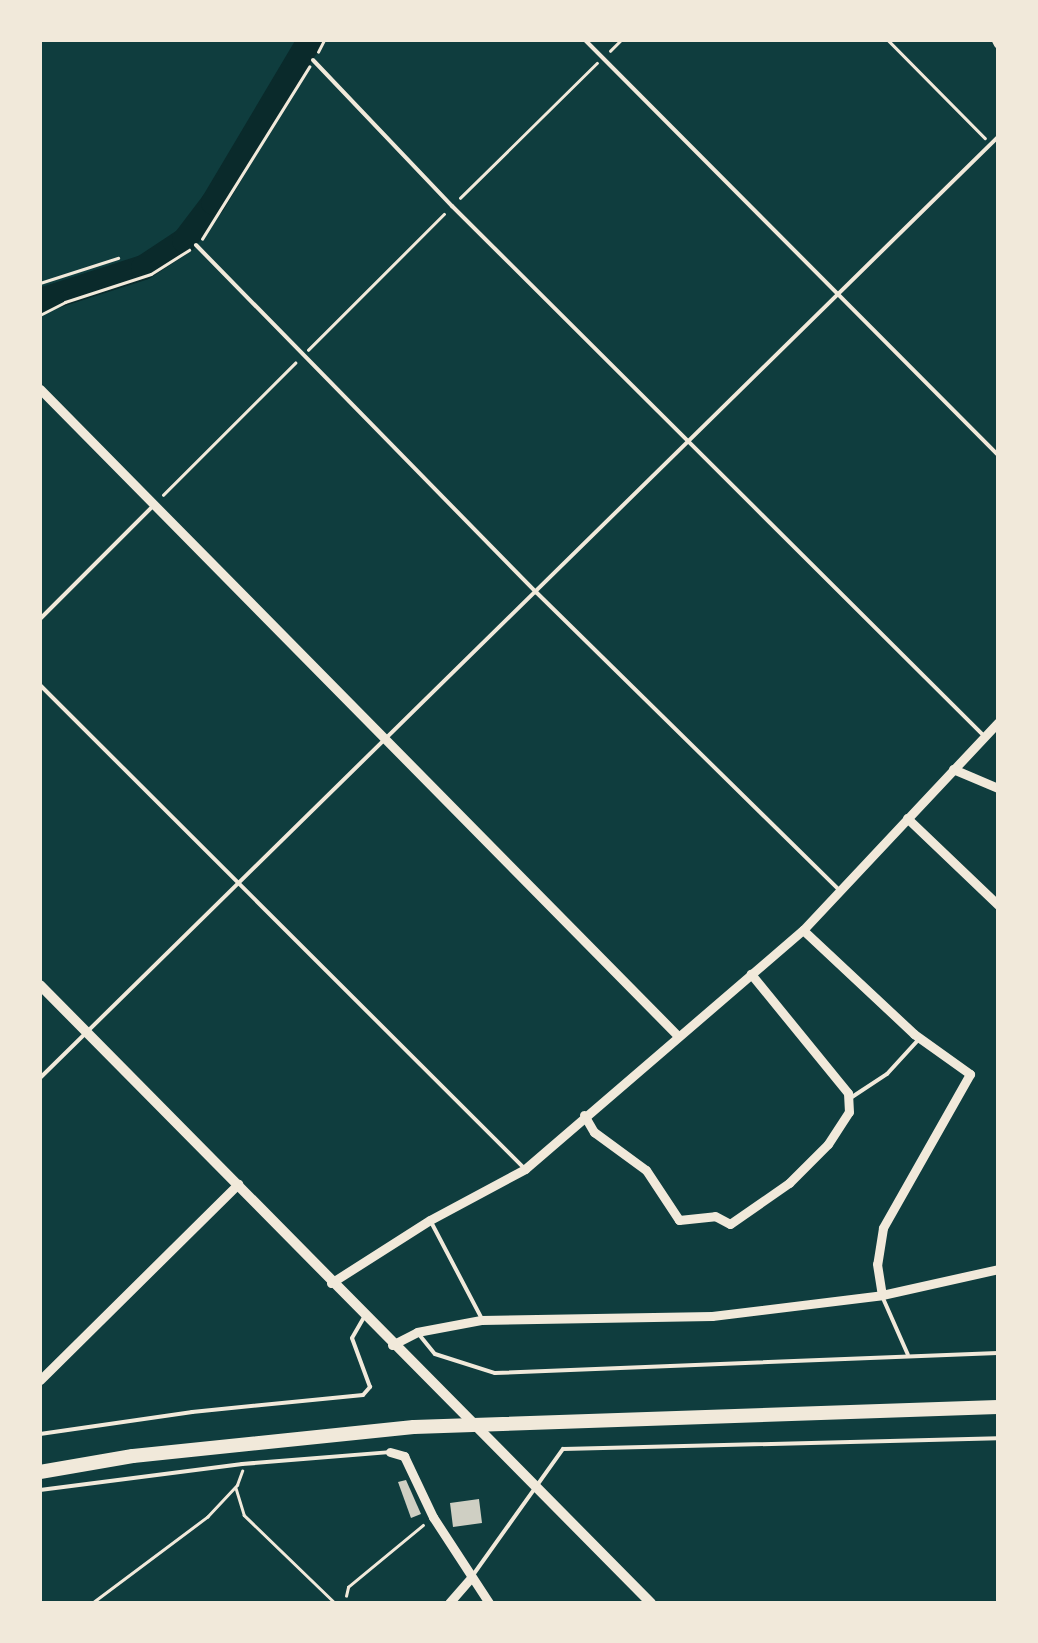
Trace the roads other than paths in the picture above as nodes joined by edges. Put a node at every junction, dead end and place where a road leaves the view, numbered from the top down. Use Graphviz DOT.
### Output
graph roads {
  1 [pos="585,40"];
  2 [pos="313,60"];
  3 [pos="998,137"];
  4 [pos="196,245"];
  5 [pos="840,294"];
  6 [pos="40,389"];
  7 [pos="690,442"];
  8 [pos="998,455"];
  9 [pos="155,503"];
  10 [pos="537,593"];
  11 [pos="40,619"];
  12 [pos="40,685"];
  13 [pos="998,722"];
  14 [pos="984,736"];
  15 [pos="387,741"];
  16 [pos="953,768"];
  17 [pos="998,788"];
  18 [pos="908,818"];
  19 [pos="237,886"];
  20 [pos="840,891"];
  21 [pos="998,905"];
  22 [pos="803,930"];
  23 [pos="751,974"];
  24 [pos="40,985"];
  25 [pos="86,1032"];
  26 [pos="676,1035"];
  27 [pos="920,1039"];
  28 [pos="40,1078"];
  29 [pos="848,1100"];
  30 [pos="584,1115"];
  31 [pos="525,1169"];
  32 [pos="238,1184"];
  33 [pos="430,1220"];
  34 [pos="998,1270"];
  35 [pos="330,1283"];
  36 [pos="882,1296"];
  37 [pos="364,1317"];
  38 [pos="482,1320"];
  39 [pos="417,1332"];
  40 [pos="392,1345"];
  41 [pos="998,1353"];
  42 [pos="908,1355"];
  43 [pos="40,1380"];
  44 [pos="998,1406"];
  45 [pos="470,1424"];
  46 [pos="40,1434"];
  47 [pos="998,1438"];
  48 [pos="390,1452"];
  49 [pos="40,1472"];
  50 [pos="40,1490"];
  51 [pos="535,1490"];
  52 [pos="471,1578"];
  53 [pos="349,1602"];
  54 [pos="356,1603"];
  55 [pos="449,1603"];
  56 [pos="489,1603"];
  57 [pos="651,1603"];
  1 -- 5 [label="lane"];
  2 -- 7 [label="lane"];
  3 -- 5 [label="lane"];
  4 -- 10 [label="lane"];
  5 -- 7 [label="lane"];
  5 -- 8 [label="lane"];
  6 -- 9 [label="street"];
  7 -- 10 [label="lane"];
  7 -- 14 [label="lane"];
  9 -- 11 [label="lane"];
  9 -- 15 [label="street"];
  10 -- 15 [label="lane"];
  10 -- 20 [label="lane"];
  12 -- 19 [label="lane"];
  13 -- 14 [label="street"];
  14 -- 16 [label="street"];
  15 -- 19 [label="lane"];
  15 -- 26 [label="street"];
  16 -- 17 [label="street"];
  16 -- 18 [label="street"];
  18 -- 20 [label="street"];
  18 -- 21 [label="street"];
  19 -- 25 [label="lane"];
  19 -- 31 [label="lane"];
  20 -- 22 [label="street"];
  22 -- 23 [label="street"];
  22 -- 27 [label="street"];
  23 -- 26 [label="street"];
  23 -- 29 [label="street"];
  24 -- 25 [label="street"];
  25 -- 28 [label="lane"];
  25 -- 32 [label="street"];
  26 -- 30 [label="street"];
  27 -- 29 [label="lane"];
  27 -- 36 [label="street"];
  29 -- 30 [label="street"];
  30 -- 31 [label="street"];
  31 -- 33 [label="street"];
  32 -- 35 [label="street"];
  32 -- 43 [label="street"];
  33 -- 35 [label="street"];
  33 -- 38 [label="lane"];
  34 -- 36 [label="street"];
  35 -- 37 [label="street"];
  36 -- 38 [label="street"];
  36 -- 42 [label="lane"];
  37 -- 40 [label="street"];
  37 -- 46 [label="lane"];
  38 -- 39 [label="street"];
  39 -- 40 [label="street"];
  39 -- 42 [label="lane"];
  40 -- 45 [label="street"];
  41 -- 42 [label="lane"];
  44 -- 45 [label="highway"];
  45 -- 49 [label="highway"];
  45 -- 51 [label="street"];
  47 -- 51 [label="lane"];
  48 -- 50 [label="lane"];
  48 -- 52 [label="street"];
  51 -- 52 [label="lane"];
  51 -- 57 [label="street"];
  52 -- 55 [label="street"];
  52 -- 56 [label="street"];
  53 -- 54 [label="lane"];
}
